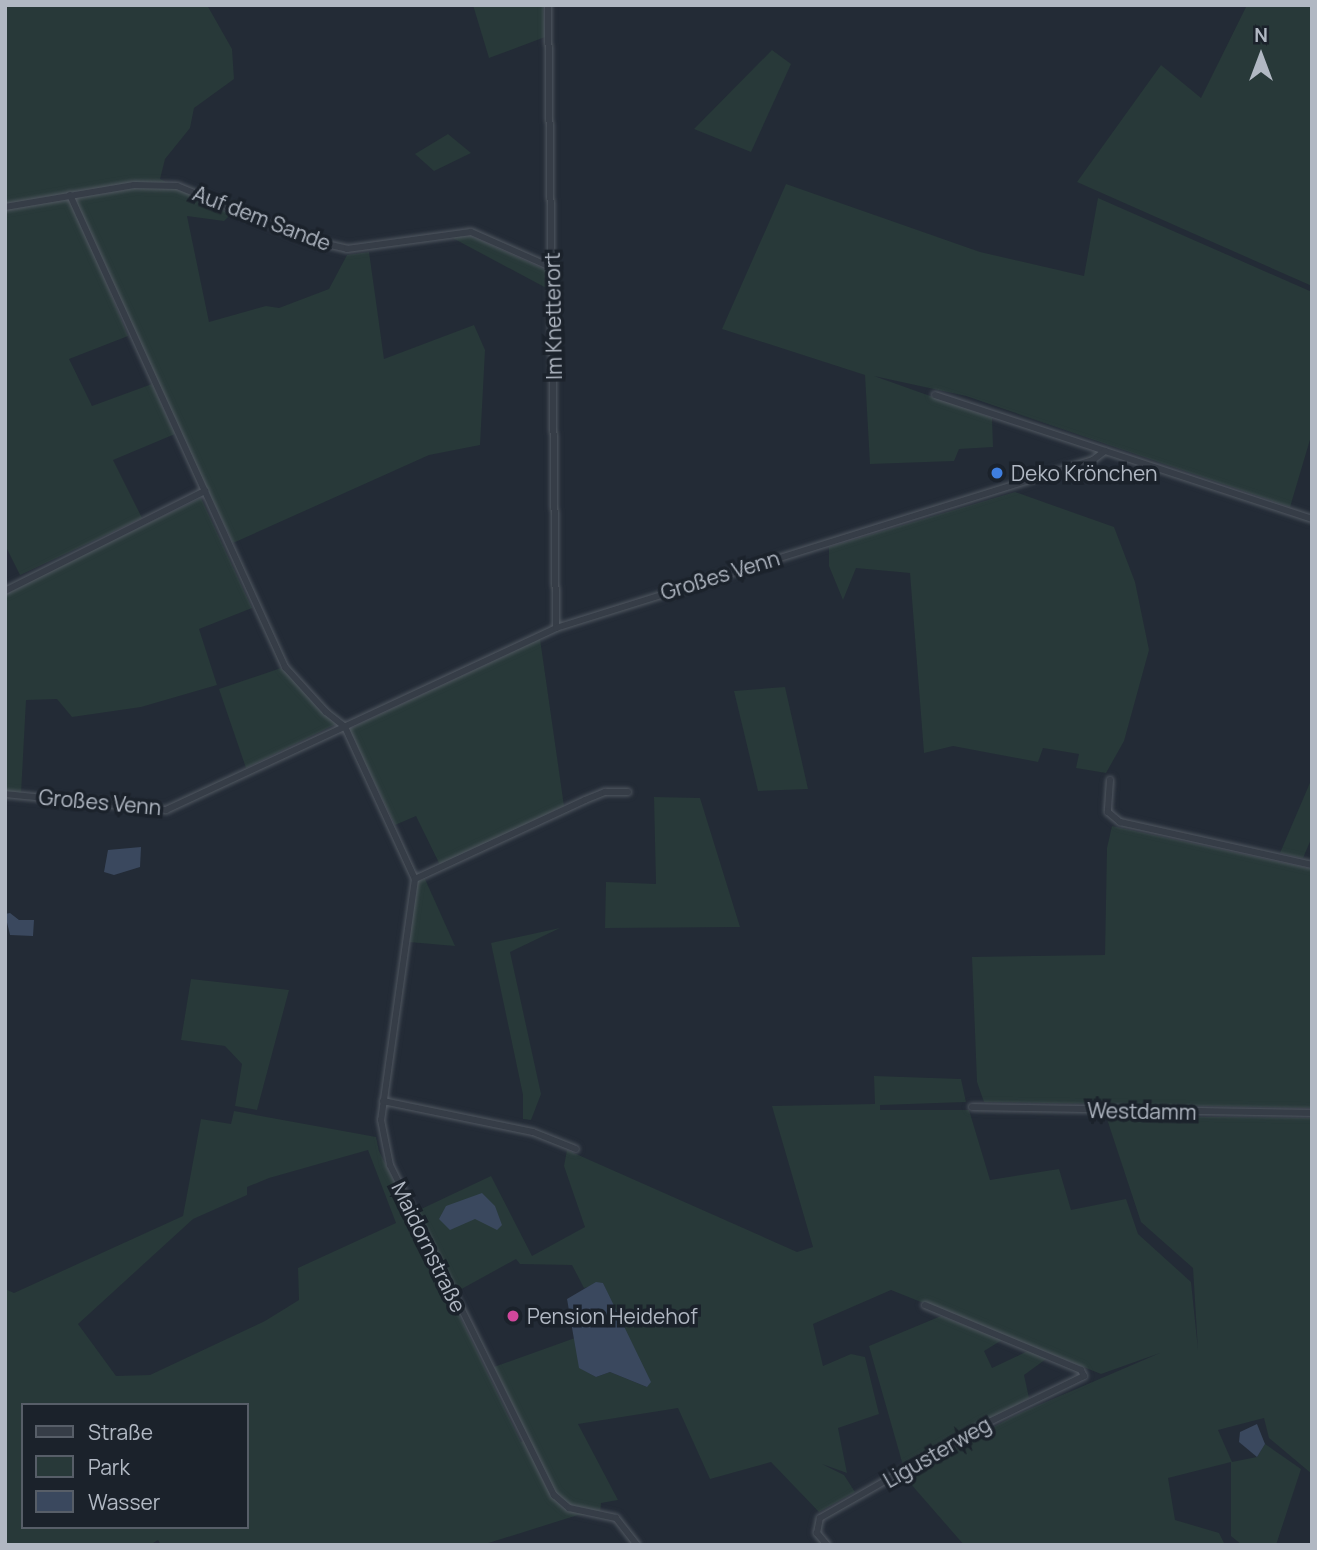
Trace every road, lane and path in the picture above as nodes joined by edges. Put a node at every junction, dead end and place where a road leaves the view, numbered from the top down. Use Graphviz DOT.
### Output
graph roads {
  1 [pos="548,5"];
  2 [pos="70,195"];
  3 [pos="5,207"];
  4 [pos="553,268"];
  5 [pos="934,395"];
  6 [pos="1105,451"];
  7 [pos="205,491"];
  8 [pos="1312,519"];
  9 [pos="5,591"];
  10 [pos="556,628"];
  11 [pos="345,727"];
  12 [pos="1110,780"];
  13 [pos="628,792"];
  14 [pos="5,794"];
  15 [pos="1312,864"];
  16 [pos="415,879"];
  17 [pos="383,1101"];
  18 [pos="972,1107"];
  19 [pos="1312,1113"];
  20 [pos="576,1149"];
  21 [pos="925,1305"];
  22 [pos="637,1545"];
  23 [pos="827,1545"];
  1 -- 4 [label="street, Im Knetterort"];
  2 -- 3 [label="street, Auf dem Sande"];
  2 -- 4 [label="street, Auf dem Sande"];
  2 -- 7 [label="street"];
  4 -- 10 [label="street, Im Knetterort"];
  5 -- 6 [label="street"];
  6 -- 8 [label="street"];
  6 -- 10 [label="street, Großes Venn"];
  7 -- 9 [label="street"];
  7 -- 11 [label="street"];
  10 -- 11 [label="street, Großes Venn"];
  11 -- 14 [label="street, Großes Venn"];
  11 -- 16 [label="street"];
  12 -- 15 [label="street"];
  13 -- 16 [label="street"];
  16 -- 17 [label="street, Maidornstraße"];
  17 -- 20 [label="street"];
  17 -- 22 [label="street, Maidornstraße"];
  18 -- 19 [label="street, Westdamm"];
  21 -- 23 [label="street, Ligusterweg"];
}
